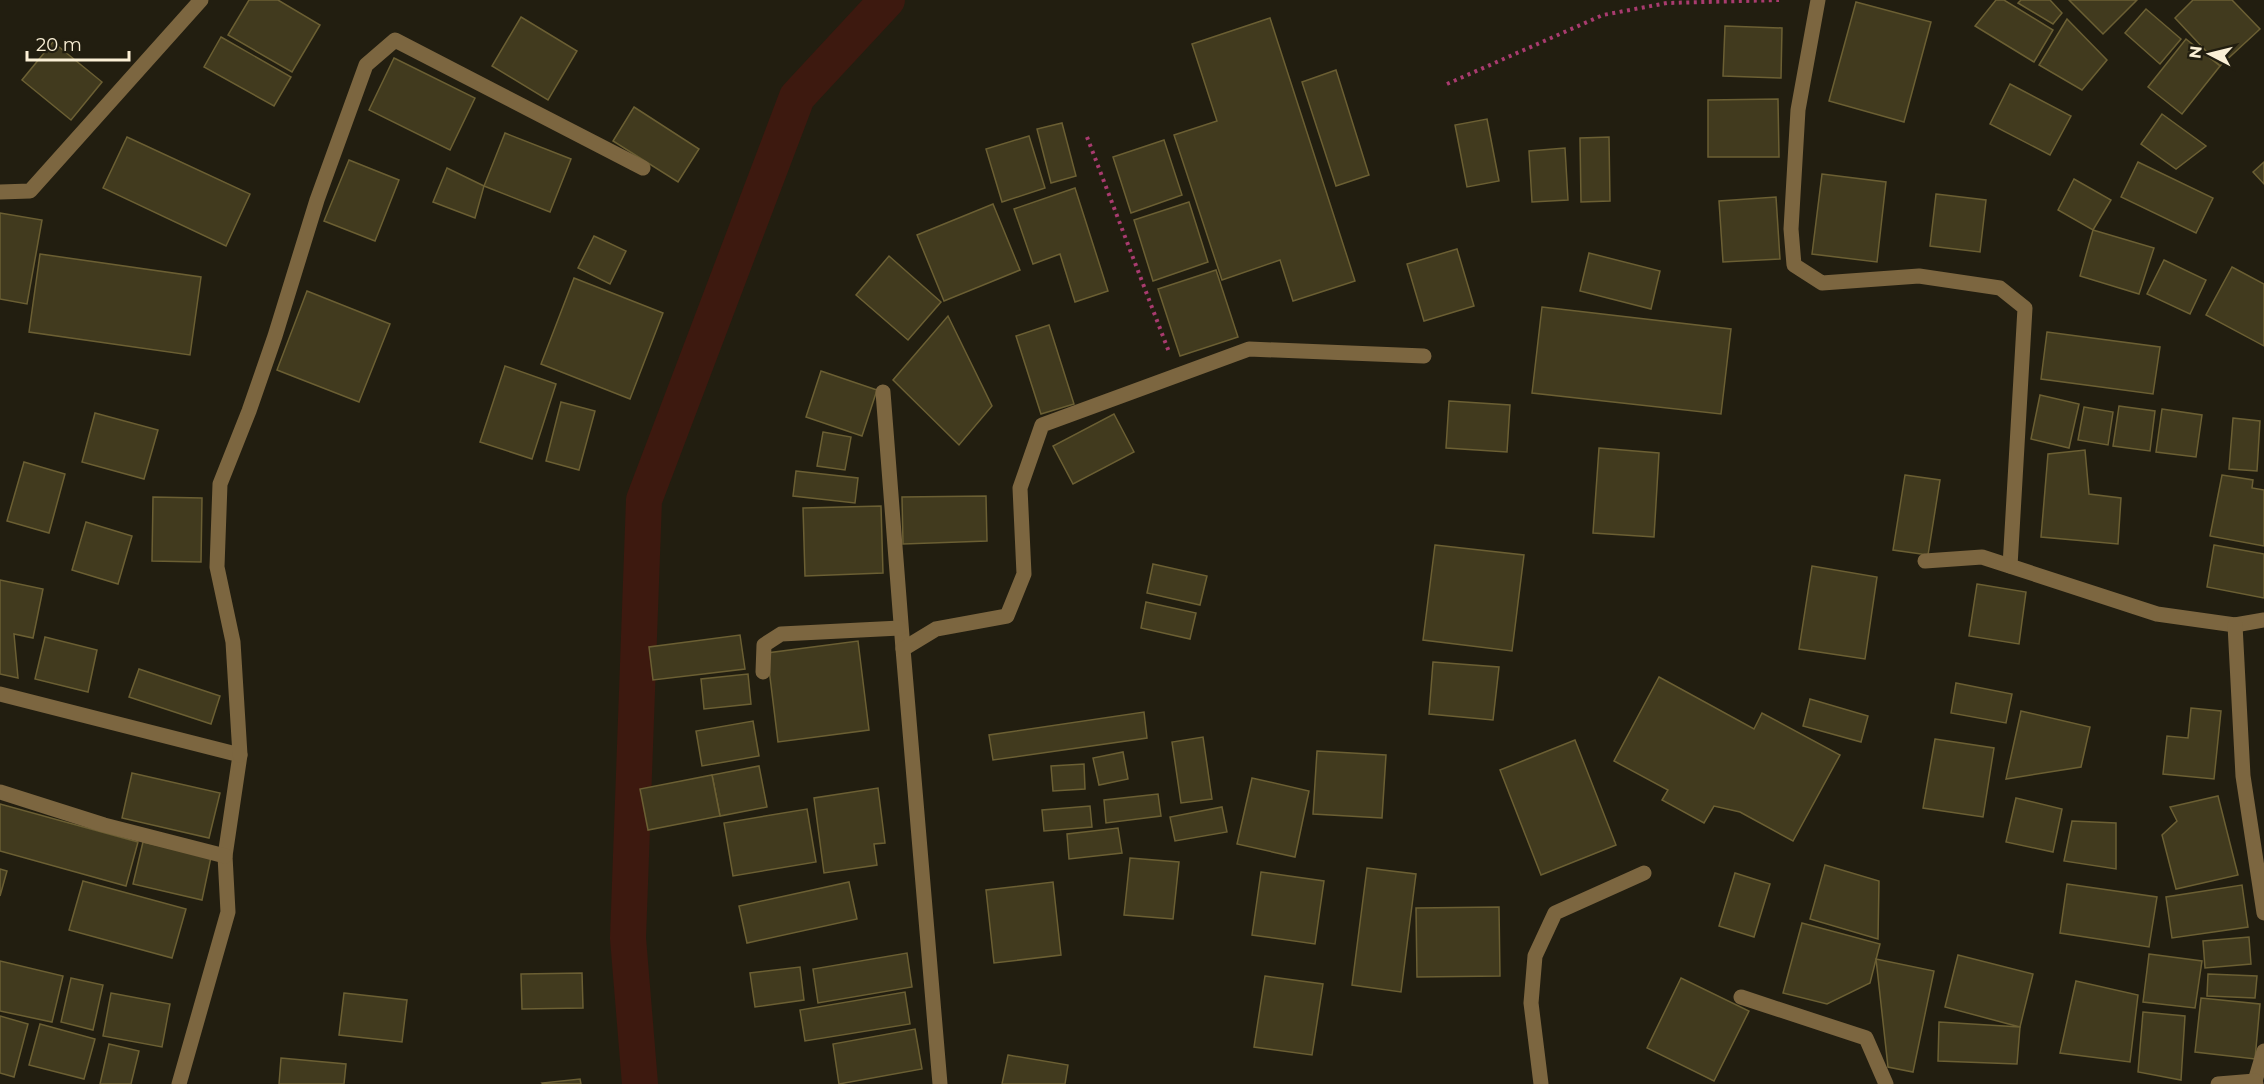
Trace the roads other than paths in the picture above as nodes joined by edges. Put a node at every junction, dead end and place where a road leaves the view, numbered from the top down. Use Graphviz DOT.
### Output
graph roads {
  1 [pos="201,0"];
  2 [pos="1818,0"];
  3 [pos="643,168"];
  4 [pos="0,192"];
  5 [pos="1424,356"];
  6 [pos="883,392"];
  7 [pos="1925,561"];
  8 [pos="2010,566"];
  9 [pos="2264,620"];
  10 [pos="2235,625"];
  11 [pos="900,628"];
  12 [pos="903,649"];
  13 [pos="763,672"];
  14 [pos="0,694"];
  15 [pos="240,755"];
  16 [pos="0,792"];
  17 [pos="225,856"];
  18 [pos="1644,873"];
  19 [pos="2264,913"];
  20 [pos="1741,997"];
  21 [pos="2264,1051"];
  22 [pos="2256,1083"];
  23 [pos="179,1084"];
  24 [pos="940,1084"];
  25 [pos="1541,1084"];
  26 [pos="1886,1084"];
  27 [pos="2218,1084"];
  1 -- 4 [label="street"];
  2 -- 8 [label="street"];
  3 -- 15 [label="street"];
  5 -- 12 [label="street"];
  6 -- 11 [label="street"];
  7 -- 8 [label="street"];
  8 -- 10 [label="street"];
  9 -- 10 [label="street"];
  10 -- 19 [label="street"];
  11 -- 12 [label="street"];
  11 -- 13 [label="street"];
  12 -- 24 [label="street"];
  14 -- 15 [label="street"];
  15 -- 17 [label="street"];
  16 -- 17 [label="street"];
  17 -- 23 [label="street"];
  18 -- 25 [label="street"];
  20 -- 26 [label="street"];
  21 -- 22 [label="street"];
  22 -- 27 [label="street"];
}
